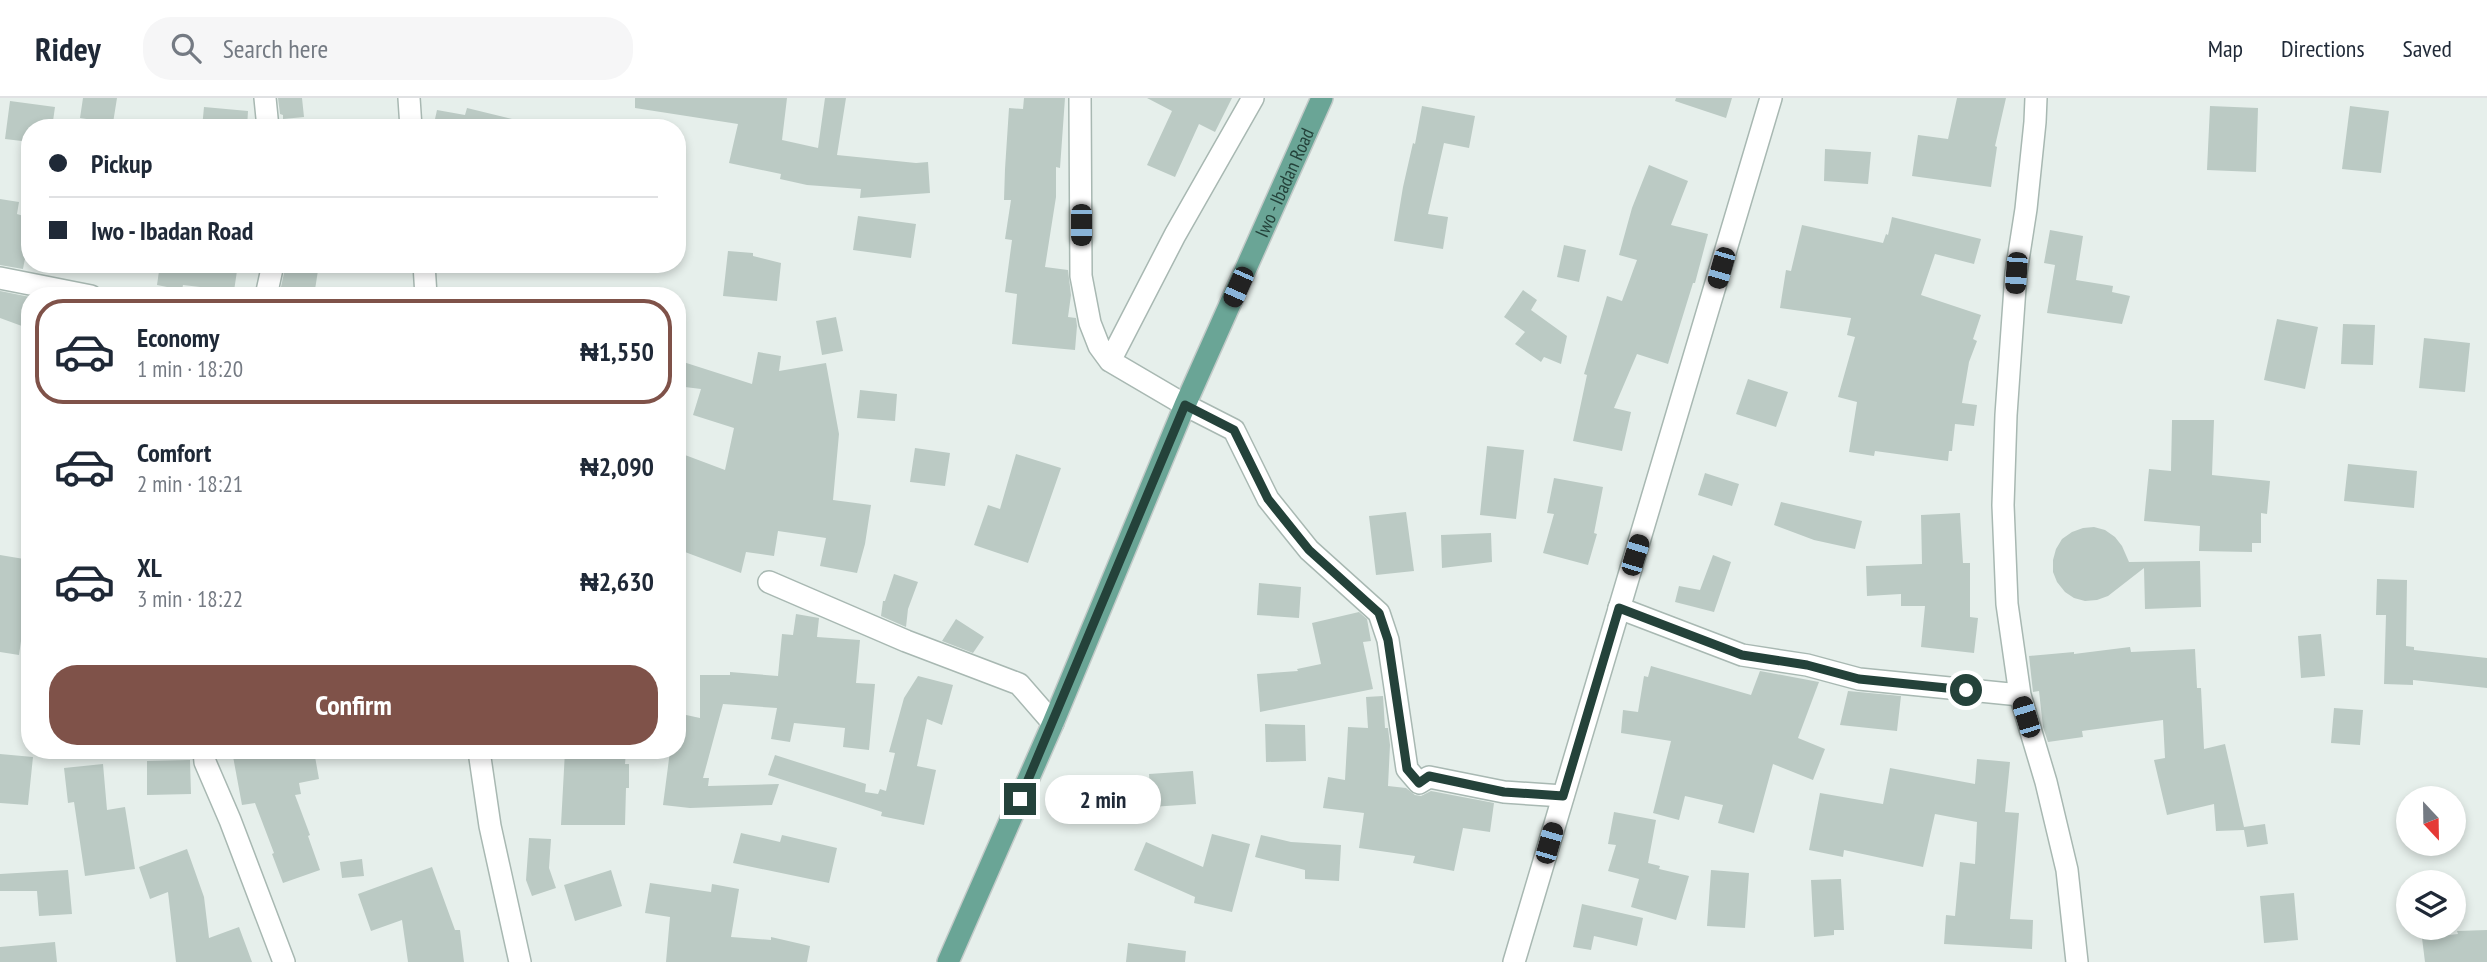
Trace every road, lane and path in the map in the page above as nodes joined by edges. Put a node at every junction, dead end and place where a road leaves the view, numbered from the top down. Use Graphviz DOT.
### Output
graph roads {
  1 [pos="265,98"];
  2 [pos="408,98"];
  3 [pos="1080,98"];
  4 [pos="1253,98"];
  5 [pos="1322,98"];
  6 [pos="1771,98"];
  7 [pos="2036,98"];
  8 [pos="267,119"];
  9 [pos="410,119"];
  10 [pos="0,278"];
  11 [pos="46,287"];
  12 [pos="1110,361"];
  13 [pos="1185,405"];
  14 [pos="769,582"];
  15 [pos="1619,608"];
  16 [pos="2020,695"];
  17 [pos="1053,723"];
  18 [pos="205,759"];
  19 [pos="479,759"];
  20 [pos="1563,796"];
  21 [pos="284,962"];
  22 [pos="520,962"];
  23 [pos="948,962"];
  24 [pos="1514,962"];
  25 [pos="2077,962"];
  1 -- 8 [label="street"];
  2 -- 9 [label="street"];
  3 -- 12 [label="street"];
  4 -- 12 [label="street"];
  5 -- 13 [label="main road, Iwo - Ibadan Road"];
  6 -- 15 [label="street"];
  7 -- 16 [label="street"];
  10 -- 11 [label="street"];
  12 -- 13 [label="street"];
  13 -- 17 [label="main road, Iwo - Ibadan Road"];
  13 -- 20 [label="street"];
  14 -- 17 [label="street"];
  15 -- 16 [label="street"];
  15 -- 20 [label="street"];
  16 -- 25 [label="street"];
  17 -- 23 [label="main road, Iwo - Ibadan Road"];
  18 -- 21 [label="street"];
  19 -- 22 [label="street"];
  20 -- 24 [label="street"];
}
